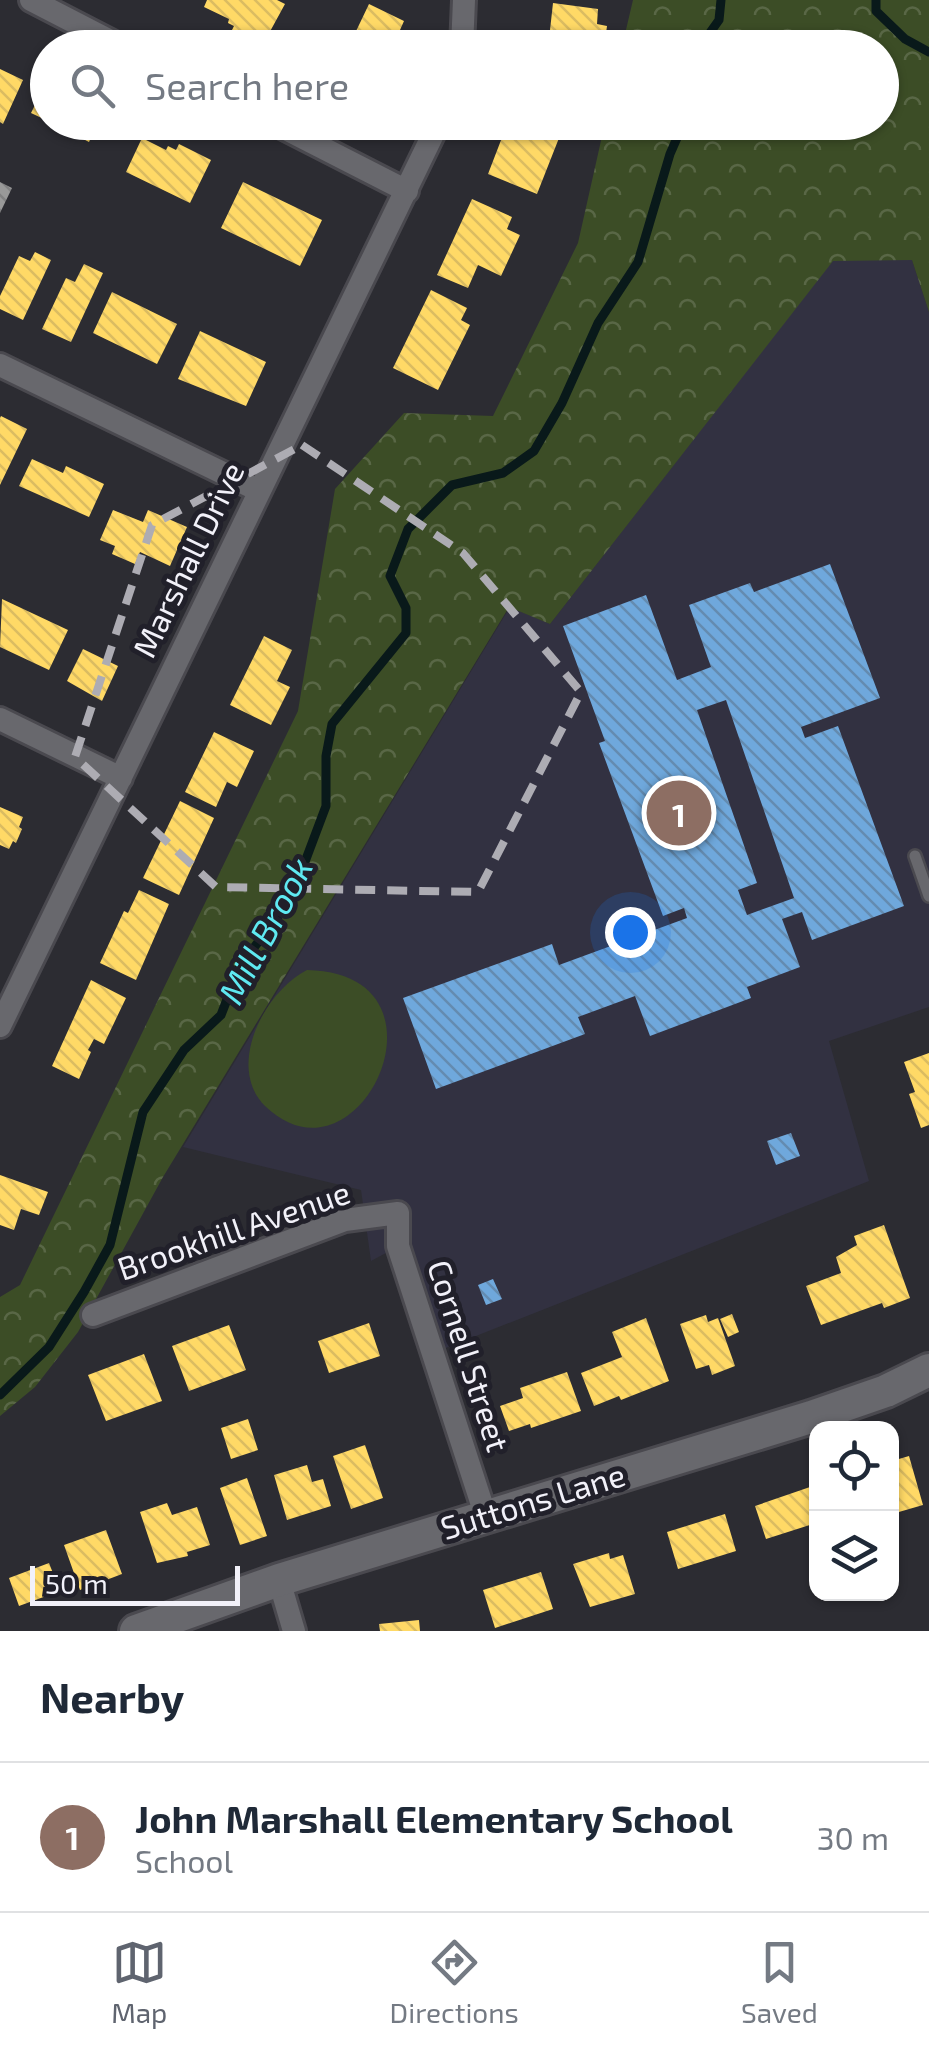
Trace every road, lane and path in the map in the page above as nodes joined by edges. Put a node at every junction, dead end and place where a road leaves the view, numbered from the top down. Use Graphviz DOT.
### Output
graph roads {
  1 [pos="30,0"];
  2 [pos="464,0"];
  3 [pos="89,30"];
  4 [pos="463,30"];
  5 [pos="307,140"];
  6 [pos="431,140"];
  7 [pos="407,191"];
  8 [pos="0,365"];
  9 [pos="258,490"];
  10 [pos="0,719"];
  11 [pos="121,778"];
  12 [pos="914,856"];
  13 [pos="929,896"];
  14 [pos="0,1026"];
  15 [pos="398,1213"];
  16 [pos="94,1314"];
  17 [pos="929,1370"];
  18 [pos="486,1516"];
  19 [pos="279,1580"];
  20 [pos="136,1631"];
  21 [pos="294,1631"];
  1 -- 3 [label="street"];
  2 -- 4 [label="street"];
  5 -- 7 [label="street"];
  6 -- 7 [label="street, Marshall Drive"];
  7 -- 9 [label="street, Marshall Drive"];
  8 -- 9 [label="street"];
  9 -- 11 [label="street, Marshall Drive"];
  10 -- 11 [label="street"];
  11 -- 14 [label="street, Marshall Drive"];
  12 -- 13 [label="lane"];
  15 -- 16 [label="street, Brookhill Avenue"];
  15 -- 18 [label="street, Cornell Street"];
  17 -- 18 [label="street, Suttons Lane"];
  18 -- 19 [label="street, Suttons Lane"];
  19 -- 20 [label="street, Suttons Lane"];
  19 -- 21 [label="street"];
}
